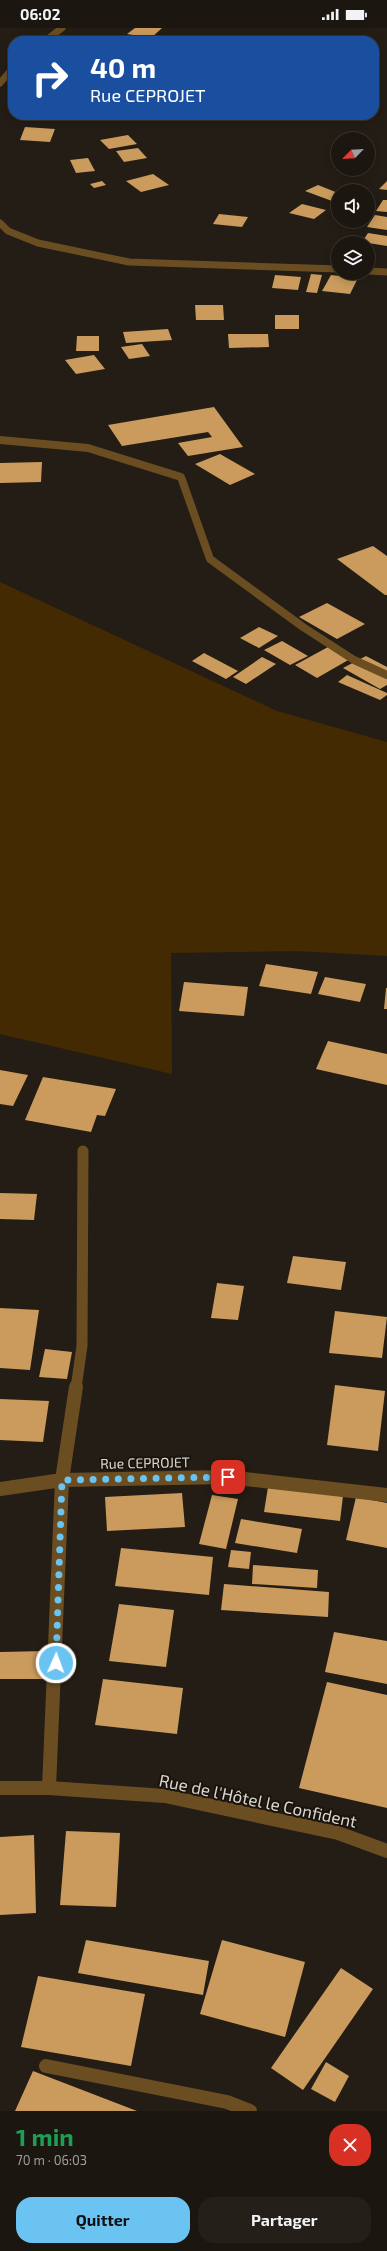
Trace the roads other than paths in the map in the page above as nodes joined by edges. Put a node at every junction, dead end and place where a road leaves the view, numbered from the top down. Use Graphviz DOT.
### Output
graph roads {
  1 [pos="62,28"];
  2 [pos="52,36"];
  3 [pos="8,74"];
  4 [pos="0,83"];
  5 [pos="0,222"];
  6 [pos="331,269"];
  7 [pos="375,271"];
  8 [pos="387,272"];
  9 [pos="0,440"];
  10 [pos="387,675"];
  11 [pos="83,1151"];
  12 [pos="62,1480"];
  13 [pos="0,1489"];
  14 [pos="387,1495"];
  15 [pos="0,1788"];
  16 [pos="49,1788"];
  17 [pos="387,1851"];
  18 [pos="46,2066"];
  19 [pos="250,2111"];
  1 -- 2 [label="street"];
  3 -- 4 [label="street"];
  5 -- 6 [label="street"];
  7 -- 8 [label="street"];
  9 -- 10 [label="street"];
  11 -- 12 [label="street"];
  12 -- 13 [label="street, Rue CEPROJET"];
  12 -- 14 [label="street, Rue CEPROJET"];
  12 -- 16 [label="street"];
  15 -- 16 [label="street, Rue de l'Hôtel le Confident"];
  16 -- 17 [label="street, Rue de l'Hôtel le Confident"];
  18 -- 19 [label="street"];
}
